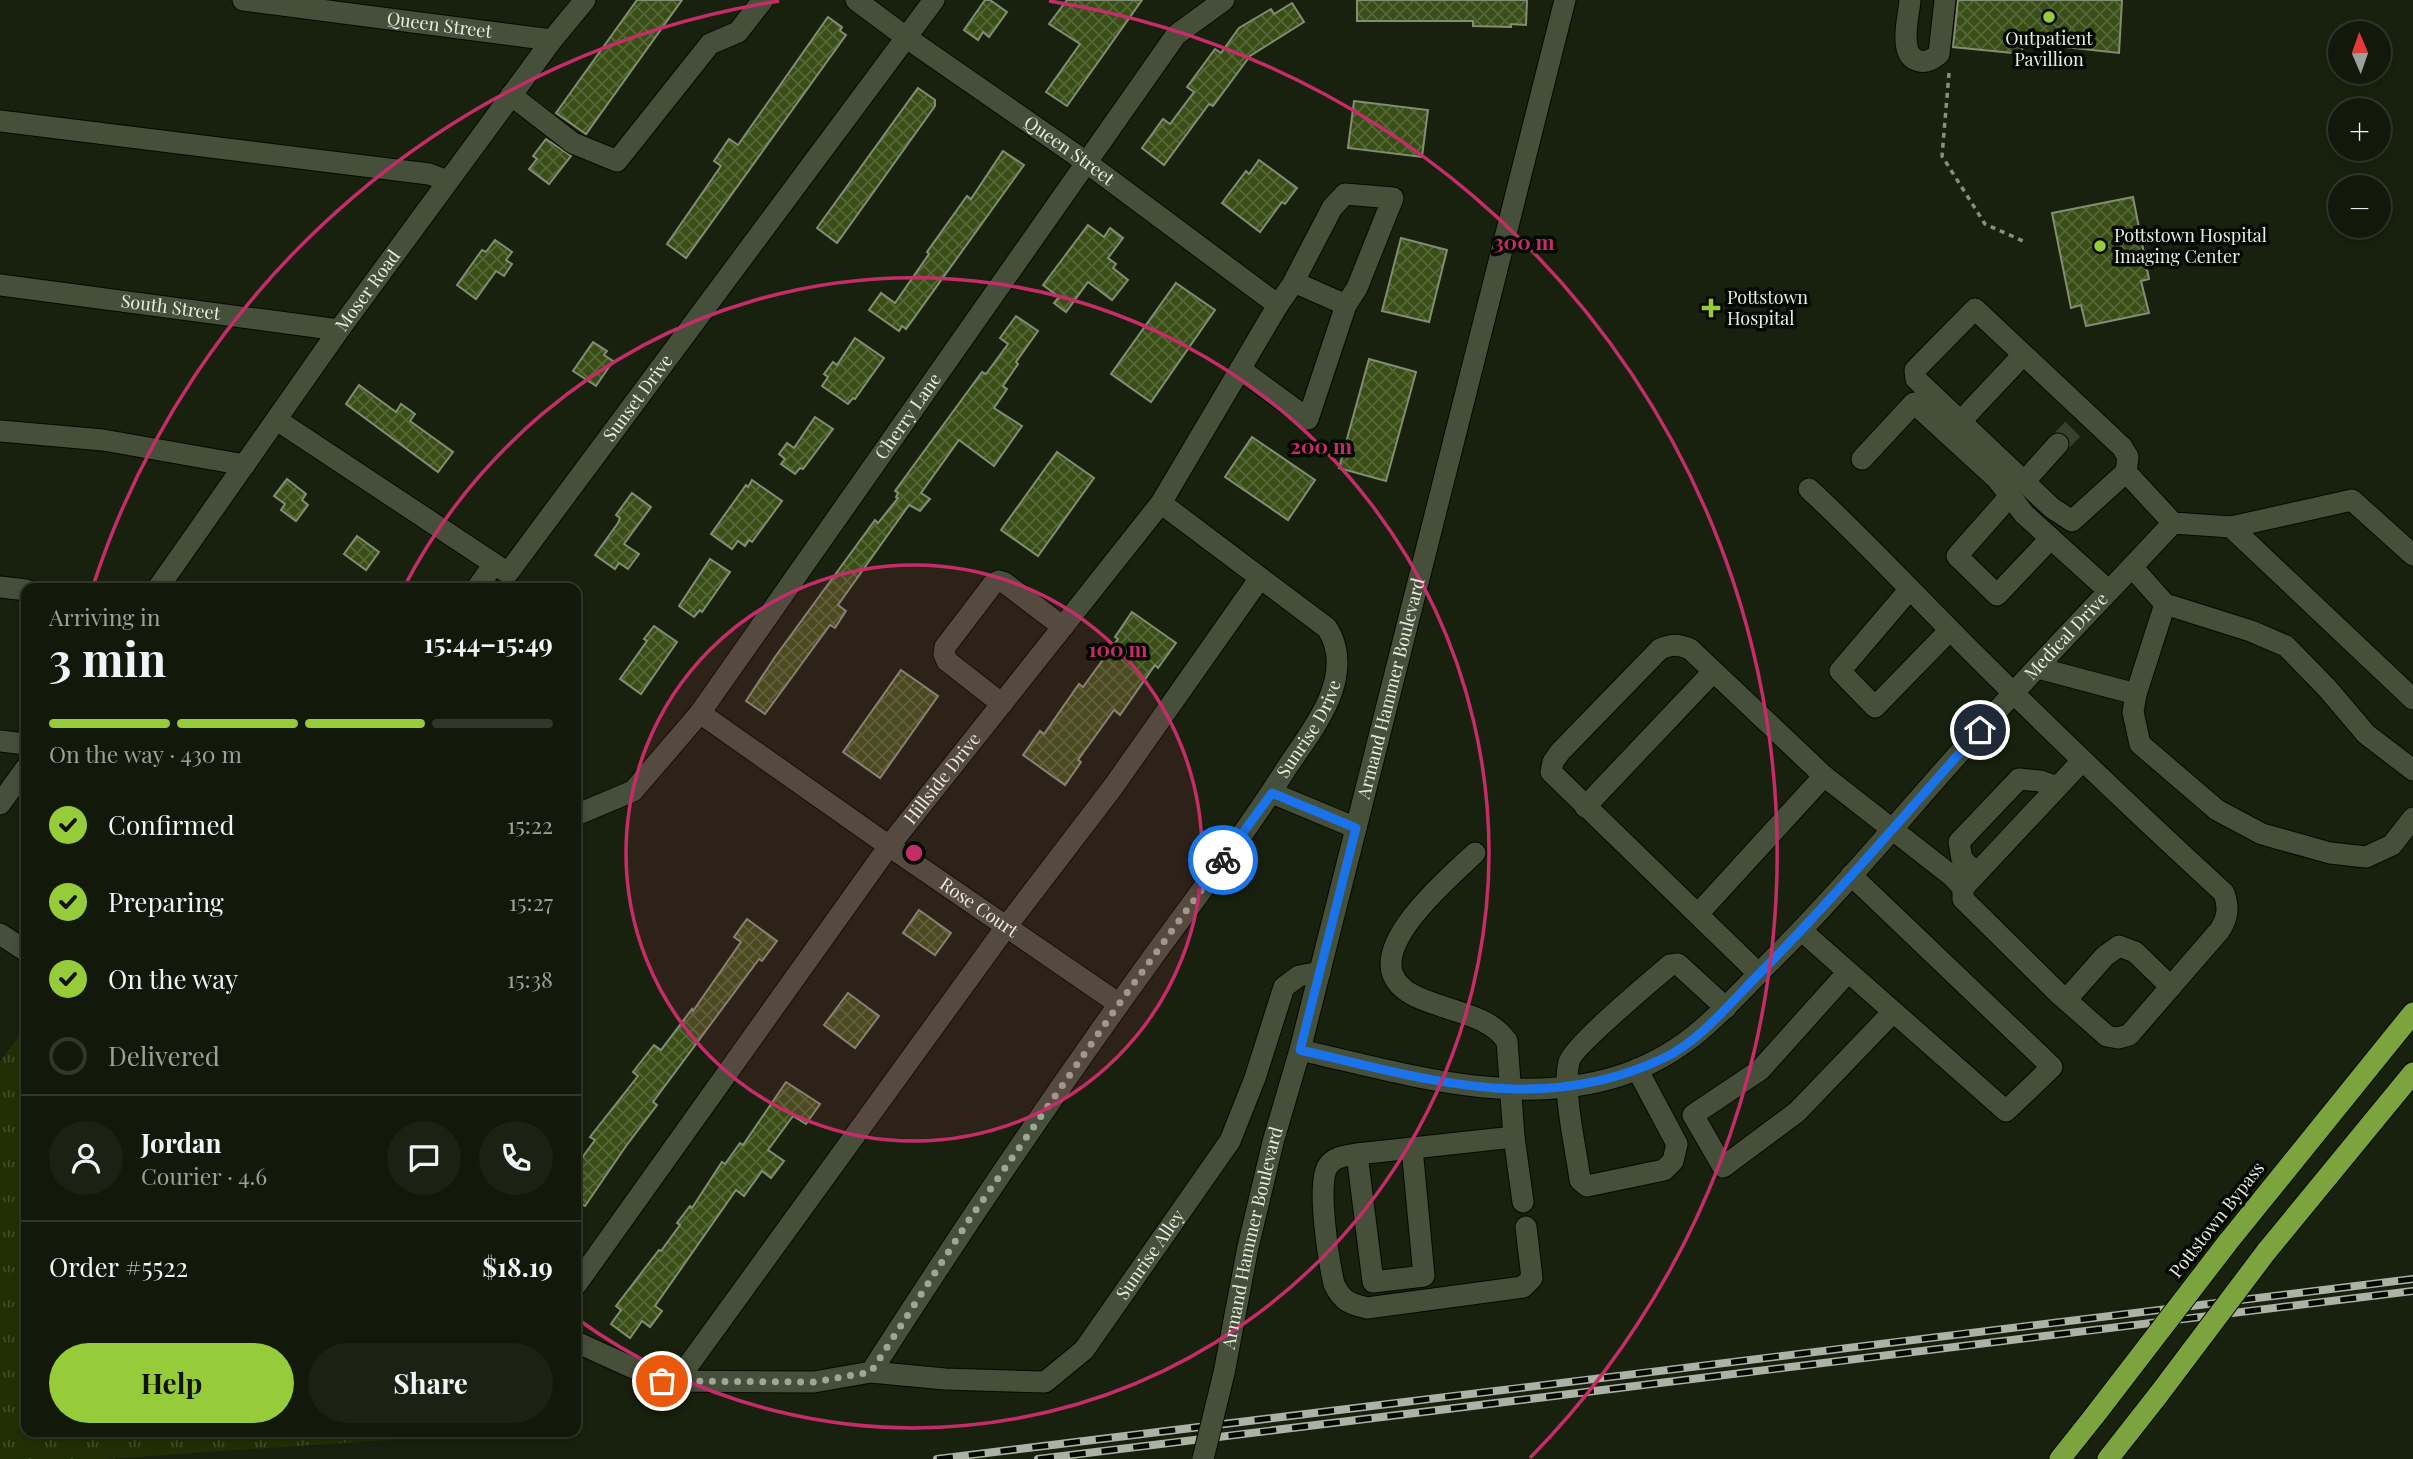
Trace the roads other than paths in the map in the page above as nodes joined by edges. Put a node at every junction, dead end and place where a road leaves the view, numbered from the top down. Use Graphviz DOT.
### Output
graph roads {
  1 [pos="243,0"];
  2 [pos="585,0"];
  3 [pos="763,0"];
  4 [pos="856,0"];
  5 [pos="934,0"];
  6 [pos="1224,0"];
  7 [pos="1565,0"];
  8 [pos="1910,0"];
  9 [pos="1945,0"];
  10 [pos="907,38"];
  11 [pos="552,40"];
  12 [pos="511,95"];
  13 [pos="0,121"];
  14 [pos="1086,162"];
  15 [pos="448,181"];
  16 [pos="1294,282"];
  17 [pos="0,285"];
  18 [pos="1278,305"];
  19 [pos="1346,305"];
  20 [pos="339,330"];
  21 [pos="2023,355"];
  22 [pos="1240,369"];
  23 [pos="277,420"];
  24 [pos="1961,422"];
  25 [pos="0,431"];
  26 [pos="2058,444"];
  27 [pos="1862,459"];
  28 [pos="245,465"];
  29 [pos="2126,472"];
  30 [pos="1809,489"];
  31 [pos="2017,489"];
  32 [pos="1161,503"];
  33 [pos="2174,523"];
  34 [pos="2231,527"];
  35 [pos="2051,538"];
  36 [pos="2413,555"];
  37 [pos="494,564"];
  38 [pos="2132,567"];
  39 [pos="1260,578"];
  40 [pos="162,583"];
  41 [pos="481,583"];
  42 [pos="0,587"];
  43 [pos="21,589"];
  44 [pos="1910,589"];
  45 [pos="2109,591"];
  46 [pos="2165,604"];
  47 [pos="1063,627"];
  48 [pos="1950,630"];
  49 [pos="2038,668"];
  50 [pos="1712,673"];
  51 [pos="2014,693"];
  52 [pos="2136,694"];
  53 [pos="2413,699"];
  54 [pos="1002,704"];
  55 [pos="700,713"];
  56 [pos="0,741"];
  57 [pos="21,743"];
  58 [pos="2082,761"];
  59 [pos="2413,770"];
  60 [pos="21,775"];
  61 [pos="1824,776"];
  62 [pos="2057,788"];
  63 [pos="1272,793"];
  64 [pos="0,804"];
  65 [pos="1585,807"];
  66 [pos="581,813"];
  67 [pos="2413,818"];
  68 [pos="1356,828"];
  69 [pos="1891,830"];
  70 [pos="889,846"];
  71 [pos="1475,853"];
  72 [pos="1851,875"];
  73 [pos="1970,881"];
  74 [pos="1698,914"];
  75 [pos="1006,927"];
  76 [pos="1802,931"];
  77 [pos="0,934"];
  78 [pos="21,948"];
  79 [pos="1320,972"];
  80 [pos="1848,972"];
  81 [pos="1759,974"];
  82 [pos="2171,987"];
  83 [pos="2066,1000"];
  84 [pos="1119,1004"];
  85 [pos="1726,1008"];
  86 [pos="1893,1012"];
  87 [pos="2413,1013"];
  88 [pos="1300,1050"];
  89 [pos="1637,1069"];
  90 [pos="2413,1073"];
  91 [pos="1567,1086"];
  92 [pos="1509,1088"];
  93 [pos="1514,1137"];
  94 [pos="1412,1148"];
  95 [pos="1357,1154"];
  96 [pos="1523,1202"];
  97 [pos="1526,1227"];
  98 [pos="581,1278"];
  99 [pos="581,1344"];
  100 [pos="871,1372"];
  101 [pos="669,1381"];
  102 [pos="1203,1459"];
  103 [pos="2060,1459"];
  104 [pos="2108,1459"];
  1 -- 11 [label="street, Queen Street"];
  2 -- 11 [label="street, Moser Road"];
  3 -- 12 [label="street"];
  4 -- 10 [label="street, Queen Street"];
  5 -- 10 [label="street, Sunset Drive"];
  6 -- 14 [label="street, Cherry Lane"];
  7 -- 68 [label="street, Armand Hammer Boulevard"];
  8 -- 9 [label="street"];
  10 -- 14 [label="street, Queen Street"];
  10 -- 37 [label="street, Sunset Drive"];
  11 -- 12 [label="street, Moser Road"];
  12 -- 15 [label="street, Moser Road"];
  13 -- 15 [label="street"];
  14 -- 18 [label="street, Queen Street"];
  14 -- 55 [label="street, Cherry Lane"];
  15 -- 20 [label="street, Moser Road"];
  16 -- 18 [label="street, Hillside Drive"];
  16 -- 19 [label="street"];
  16 -- 19 [label="street, Hillside Drive"];
  17 -- 20 [label="street, South Street"];
  18 -- 22 [label="street, Hillside Drive"];
  19 -- 22 [label="street"];
  20 -- 23 [label="street, Moser Road"];
  21 -- 24 [label="street"];
  21 -- 24 [label="street"];
  21 -- 29 [label="street"];
  22 -- 32 [label="street, Hillside Drive"];
  23 -- 28 [label="street, Moser Road"];
  23 -- 37 [label="street"];
  24 -- 31 [label="street"];
  25 -- 28 [label="street"];
  26 -- 31 [label="street"];
  27 -- 31 [label="street"];
  28 -- 40 [label="street, Moser Road"];
  29 -- 31 [label="street"];
  29 -- 33 [label="street"];
  30 -- 44 [label="street"];
  31 -- 35 [label="street"];
  31 -- 35 [label="street"];
  32 -- 39 [label="street, Sunrise Drive"];
  32 -- 47 [label="street, Hillside Drive"];
  33 -- 34 [label="street"];
  33 -- 38 [label="street, Medical Drive"];
  34 -- 36 [label="street"];
  34 -- 53 [label="street"];
  35 -- 45 [label="street"];
  37 -- 41 [label="street"];
  38 -- 45 [label="street, Medical Drive"];
  38 -- 46 [label="street"];
  39 -- 63 [label="street, Sunrise Drive"];
  39 -- 75 [label="street"];
  42 -- 43 [label="street"];
  44 -- 48 [label="street"];
  44 -- 48 [label="street"];
  45 -- 49 [label="street, Medical Drive"];
  46 -- 52 [label="street"];
  46 -- 59 [label="street"];
  47 -- 54 [label="street, Hillside Drive"];
  47 -- 54 [label="street"];
  48 -- 51 [label="street"];
  49 -- 51 [label="street, Medical Drive"];
  49 -- 52 [label="street"];
  50 -- 61 [label="street"];
  50 -- 65 [label="street"];
  50 -- 65 [label="street"];
  51 -- 58 [label="street"];
  51 -- 69 [label="street, Medical Drive"];
  52 -- 67 [label="street"];
  54 -- 70 [label="street, Hillside Drive"];
  55 -- 66 [label="street, Cherry Lane"];
  55 -- 70 [label="street, Rose Court"];
  56 -- 57 [label="street"];
  58 -- 62 [label="street"];
  58 -- 82 [label="street"];
  60 -- 64 [label="street"];
  61 -- 69 [label="street"];
  61 -- 74 [label="street"];
  62 -- 73 [label="street"];
  62 -- 73 [label="street"];
  63 -- 68 [label="street"];
  63 -- 84 [label="street, Sunrise Drive"];
  65 -- 74 [label="street"];
  68 -- 79 [label="street, Armand Hammer Boulevard"];
  69 -- 72 [label="street, Medical Drive"];
  69 -- 73 [label="street"];
  70 -- 75 [label="street, Rose Court"];
  70 -- 98 [label="street, Hillside Drive"];
  71 -- 92 [label="street"];
  72 -- 76 [label="street, Medical Drive"];
  72 -- 86 [label="street"];
  73 -- 83 [label="street"];
  74 -- 81 [label="street"];
  75 -- 84 [label="street, Rose Court"];
  75 -- 101 [label="street"];
  76 -- 80 [label="street"];
  76 -- 81 [label="street, Medical Drive"];
  77 -- 78 [label="street"];
  79 -- 88 [label="street, Armand Hammer Boulevard"];
  79 -- 100 [label="street, Sunrise Alley"];
  80 -- 86 [label="street"];
  80 -- 86 [label="street"];
  81 -- 85 [label="street, Medical Drive"];
  82 -- 83 [label="street"];
  82 -- 83 [label="street"];
  84 -- 100 [label="street, Sunrise Drive"];
  85 -- 89 [label="street, Medical Drive"];
  85 -- 91 [label="street"];
  87 -- 103 [label="highway, Pottstown Bypass, bridge"];
  88 -- 92 [label="street, Medical Drive"];
  88 -- 102 [label="street, Armand Hammer Boulevard, bridge"];
  89 -- 91 [label="street, Medical Drive"];
  89 -- 91 [label="street"];
  90 -- 104 [label="highway, bridge"];
  91 -- 92 [label="street, Medical Drive"];
  92 -- 93 [label="street"];
  93 -- 94 [label="street"];
  93 -- 96 [label="street"];
  94 -- 95 [label="street"];
  94 -- 95 [label="street"];
  95 -- 97 [label="street"];
  99 -- 101 [label="street"];
  100 -- 101 [label="street"];
}
